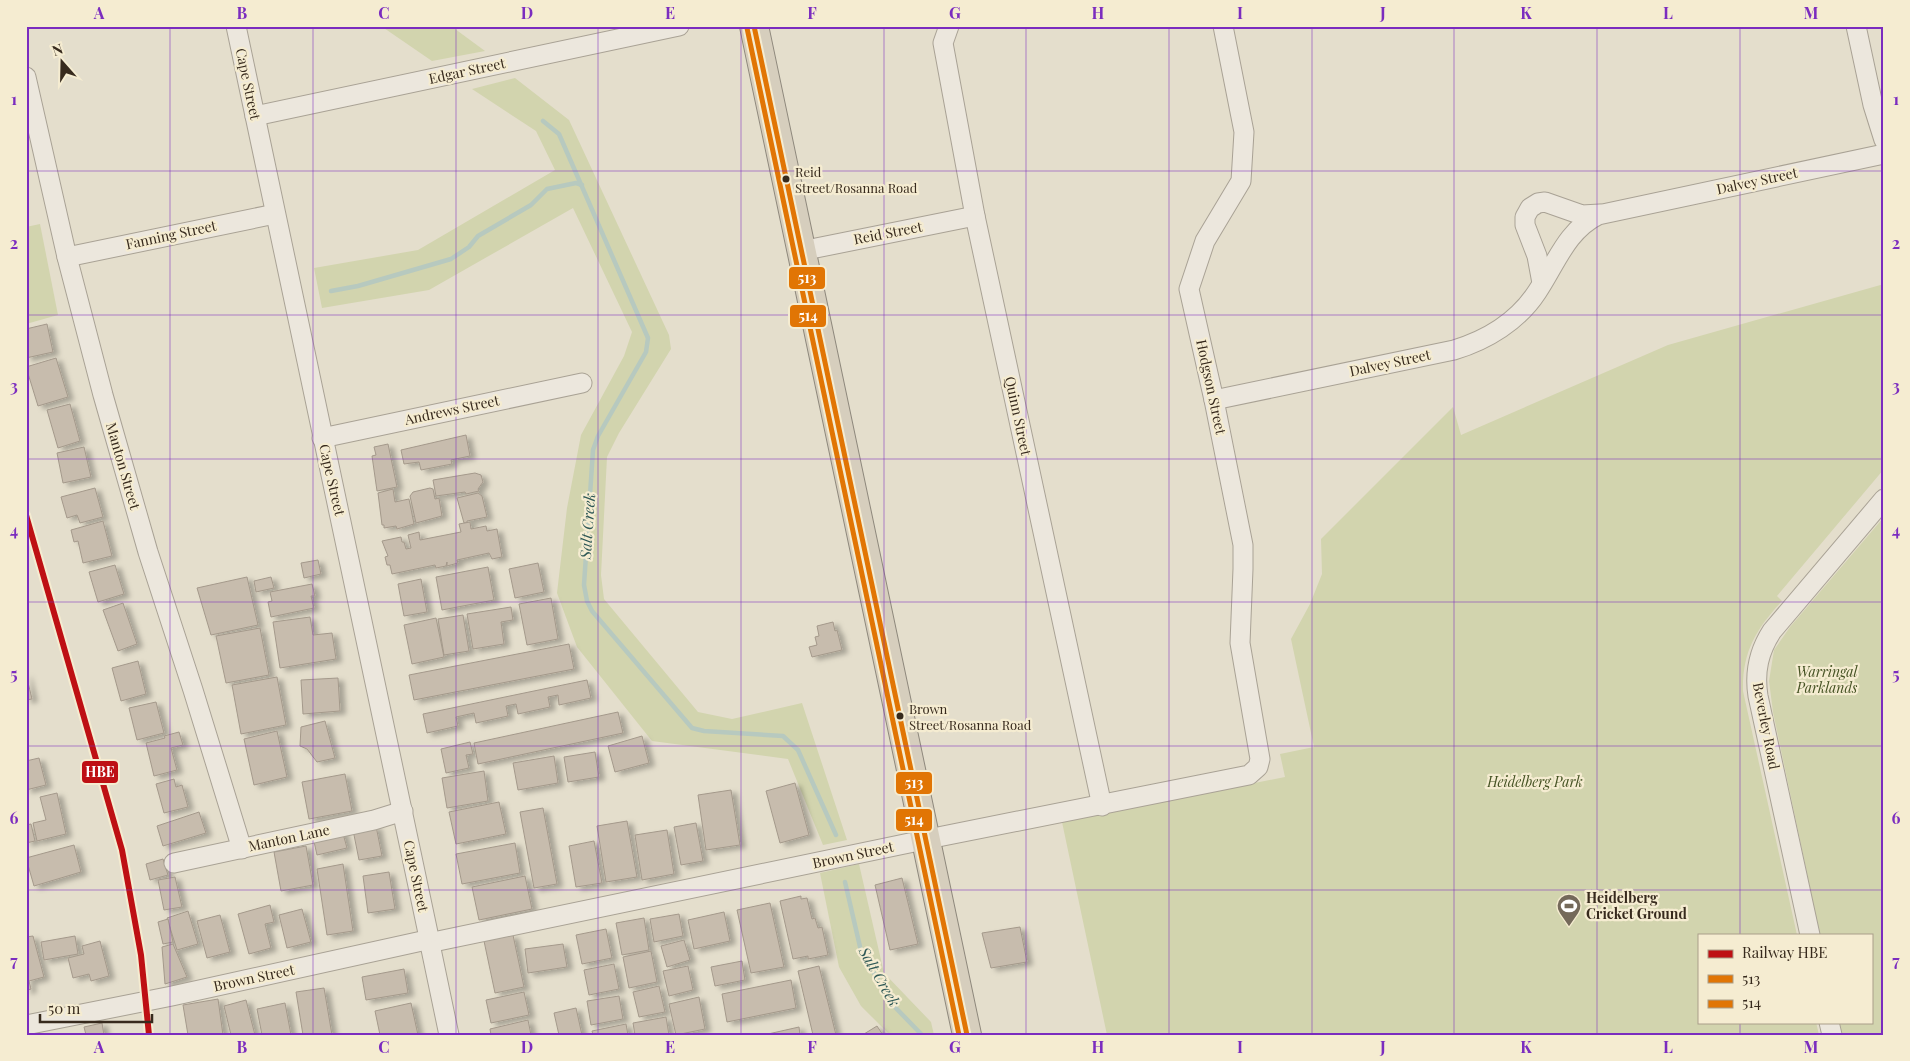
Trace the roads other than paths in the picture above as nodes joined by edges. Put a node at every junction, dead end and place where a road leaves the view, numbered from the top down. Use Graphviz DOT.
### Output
graph roads {
  1 [pos="236,26"];
  2 [pos="679,26"];
  3 [pos="754,26"];
  4 [pos="950,26"];
  5 [pos="1223,26"];
  6 [pos="1856,26"];
  7 [pos="26,78"];
  8 [pos="255,116"];
  9 [pos="1884,140"];
  10 [pos="1884,154"];
  11 [pos="275,214"];
  12 [pos="1602,214"];
  13 [pos="975,216"];
  14 [pos="802,251"];
  15 [pos="67,257"];
  16 [pos="1542,283"];
  17 [pos="582,382"];
  18 [pos="1214,400"];
  19 [pos="322,438"];
  20 [pos="1884,499"];
  21 [pos="1260,759"];
  22 [pos="1102,806"];
  23 [pos="402,811"];
  24 [pos="927,840"];
  25 [pos="242,849"];
  26 [pos="174,863"];
  27 [pos="1810,934"];
  28 [pos="430,941"];
  29 [pos="26,1025"];
  30 [pos="449,1035"];
  31 [pos="967,1035"];
  1 -- 8 [label="street, Cape Street"];
  2 -- 8 [label="street, Edgar Street"];
  3 -- 14 [label="highway"];
  4 -- 13 [label="street, Quinn Street"];
  5 -- 18 [label="street, Hodgson Street"];
  6 -- 9 [label="street"];
  7 -- 15 [label="street, Manton Street"];
  8 -- 11 [label="street, Cape Street"];
  10 -- 12 [label="street, Dalvey Street"];
  11 -- 15 [label="street, Fanning Street"];
  11 -- 19 [label="street, Cape Street"];
  12 -- 16 [label="street, Dalvey Street"];
  12 -- 16 [label="street, Dalvey Street"];
  13 -- 14 [label="street, Reid Street"];
  13 -- 22 [label="street, Quinn Street"];
  14 -- 24 [label="highway"];
  15 -- 25 [label="street, Manton Street"];
  16 -- 18 [label="street, Dalvey Street"];
  17 -- 19 [label="street, Andrews Street"];
  18 -- 21 [label="street, Hodgson Street"];
  19 -- 23 [label="street, Cape Street"];
  20 -- 27 [label="street, Beverley Road"];
  21 -- 22 [label="street, Brown Street"];
  22 -- 24 [label="street, Brown Street"];
  23 -- 25 [label="street, Manton Lane"];
  23 -- 28 [label="street, Cape Street"];
  24 -- 28 [label="street, Brown Street"];
  24 -- 31 [label="highway"];
  25 -- 26 [label="street, Manton Lane"];
  28 -- 29 [label="street, Brown Street"];
  28 -- 30 [label="street, Cape Street"];
}
